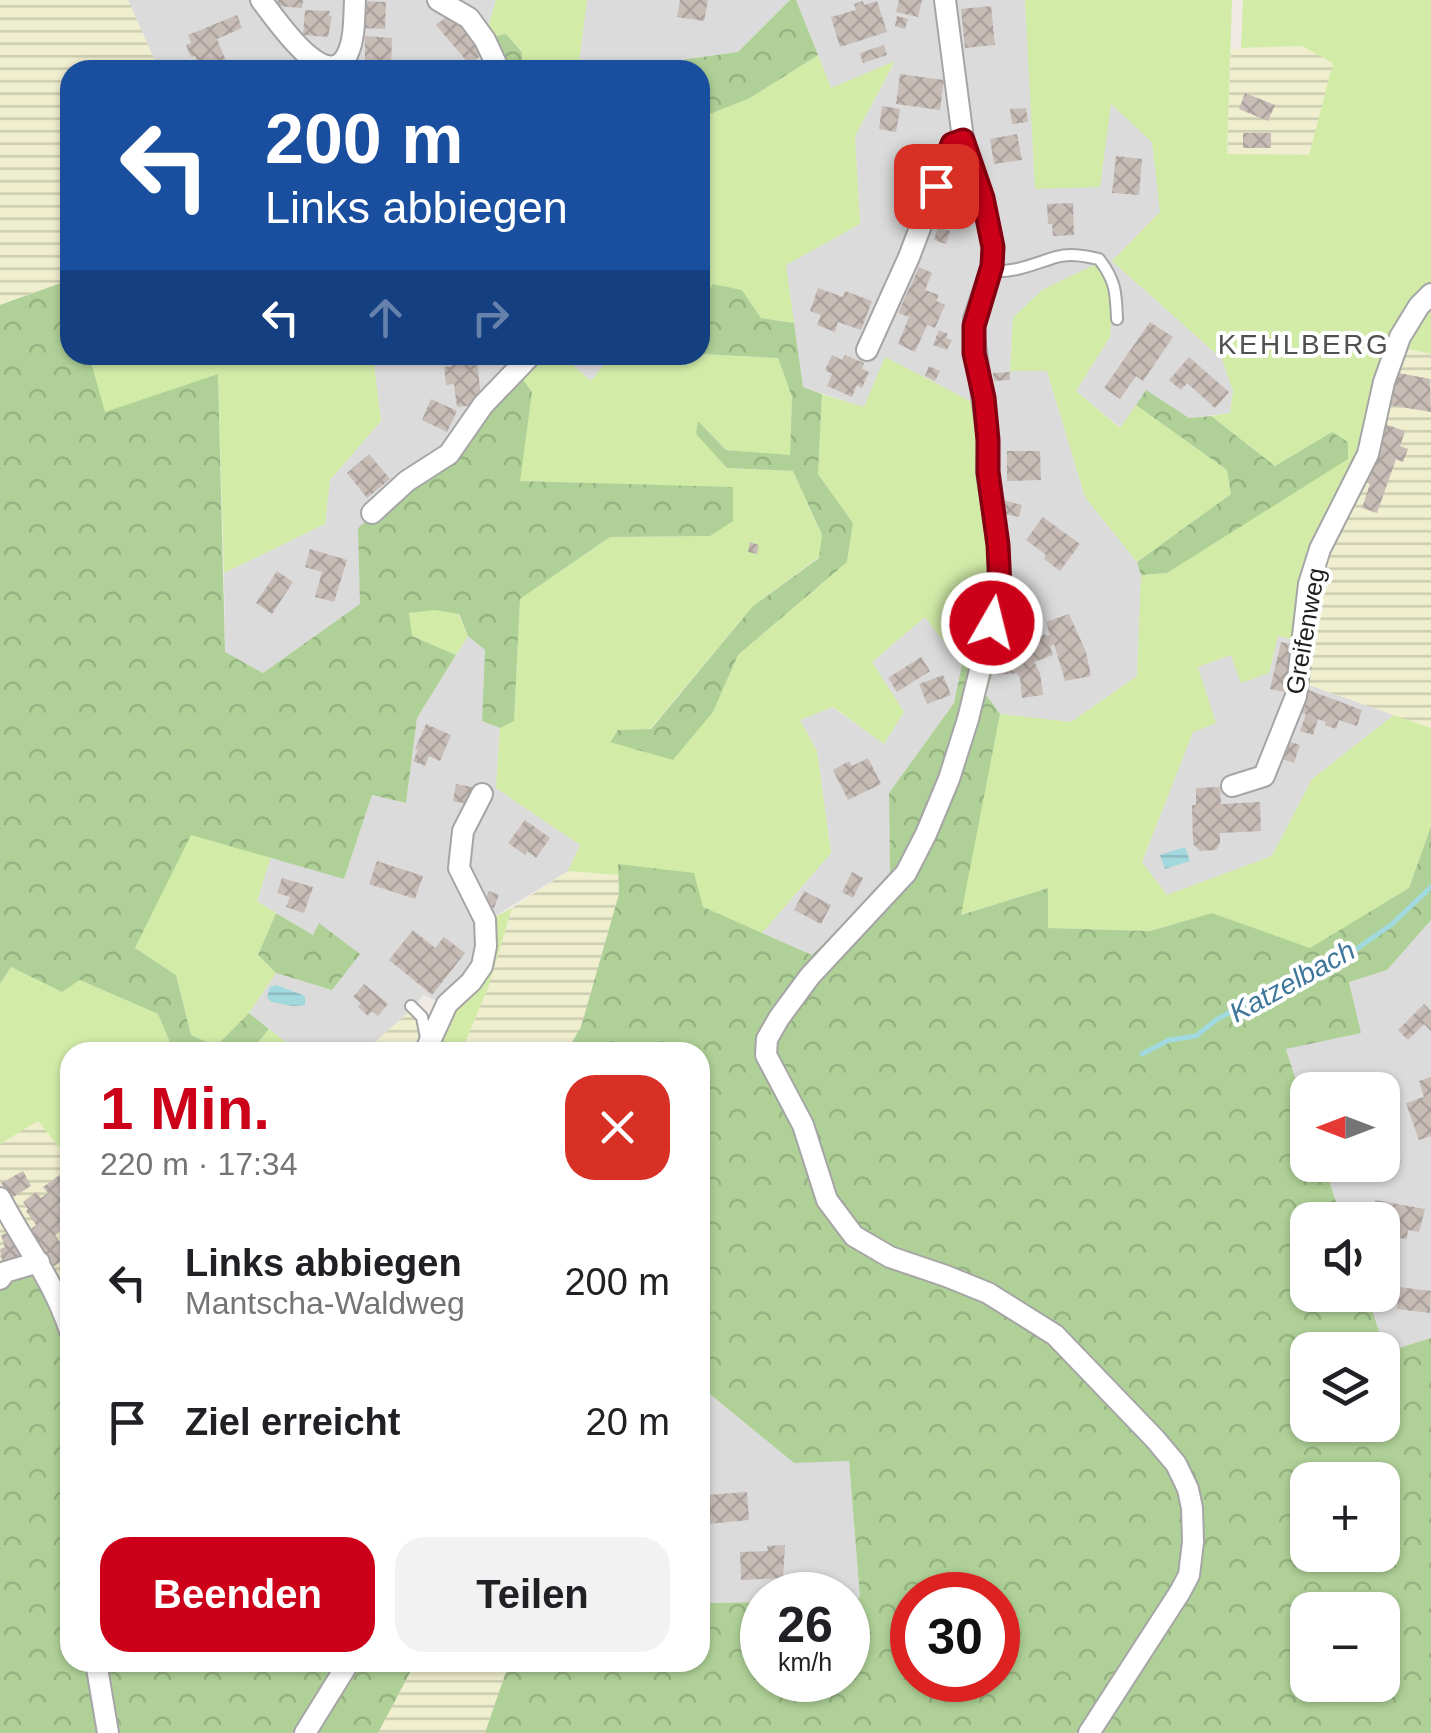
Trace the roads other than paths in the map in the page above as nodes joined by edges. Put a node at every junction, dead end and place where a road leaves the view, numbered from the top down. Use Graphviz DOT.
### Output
graph roads {
  1 [pos="261,0"];
  2 [pos="355,0"];
  3 [pos="438,0"];
  4 [pos="945,0"];
  5 [pos="312,60"];
  6 [pos="343,60"];
  7 [pos="494,60"];
  8 [pos="963,140"];
  9 [pos="990,271"];
  10 [pos="1431,294"];
  11 [pos="1116,319"];
  12 [pos="867,350"];
  13 [pos="521,365"];
  14 [pos="372,513"];
  15 [pos="1232,786"];
  16 [pos="482,794"];
  17 [pos="411,1006"];
  18 [pos="425,1042"];
  19 [pos="429,1042"];
  20 [pos="0,1198"];
  21 [pos="39,1262"];
  22 [pos="0,1280"];
  23 [pos="60,1302"];
  24 [pos="98,1672"];
  25 [pos="343,1672"];
  26 [pos="108,1733"];
  27 [pos="305,1733"];
  28 [pos="1089,1733"];
  1 -- 5 [label="street"];
  2 -- 6 [label="street"];
  3 -- 7 [label="street"];
  4 -- 8 [label="street"];
  8 -- 9 [label="street"];
  8 -- 12 [label="street"];
  9 -- 11 [label="lane"];
  9 -- 28 [label="street"];
  10 -- 15 [label="street, Greifenweg"];
  13 -- 14 [label="street"];
  16 -- 19 [label="street"];
  17 -- 18 [label="lane"];
  20 -- 21 [label="street"];
  21 -- 22 [label="street"];
  21 -- 23 [label="street"];
  24 -- 26 [label="street"];
  25 -- 27 [label="street"];
}
